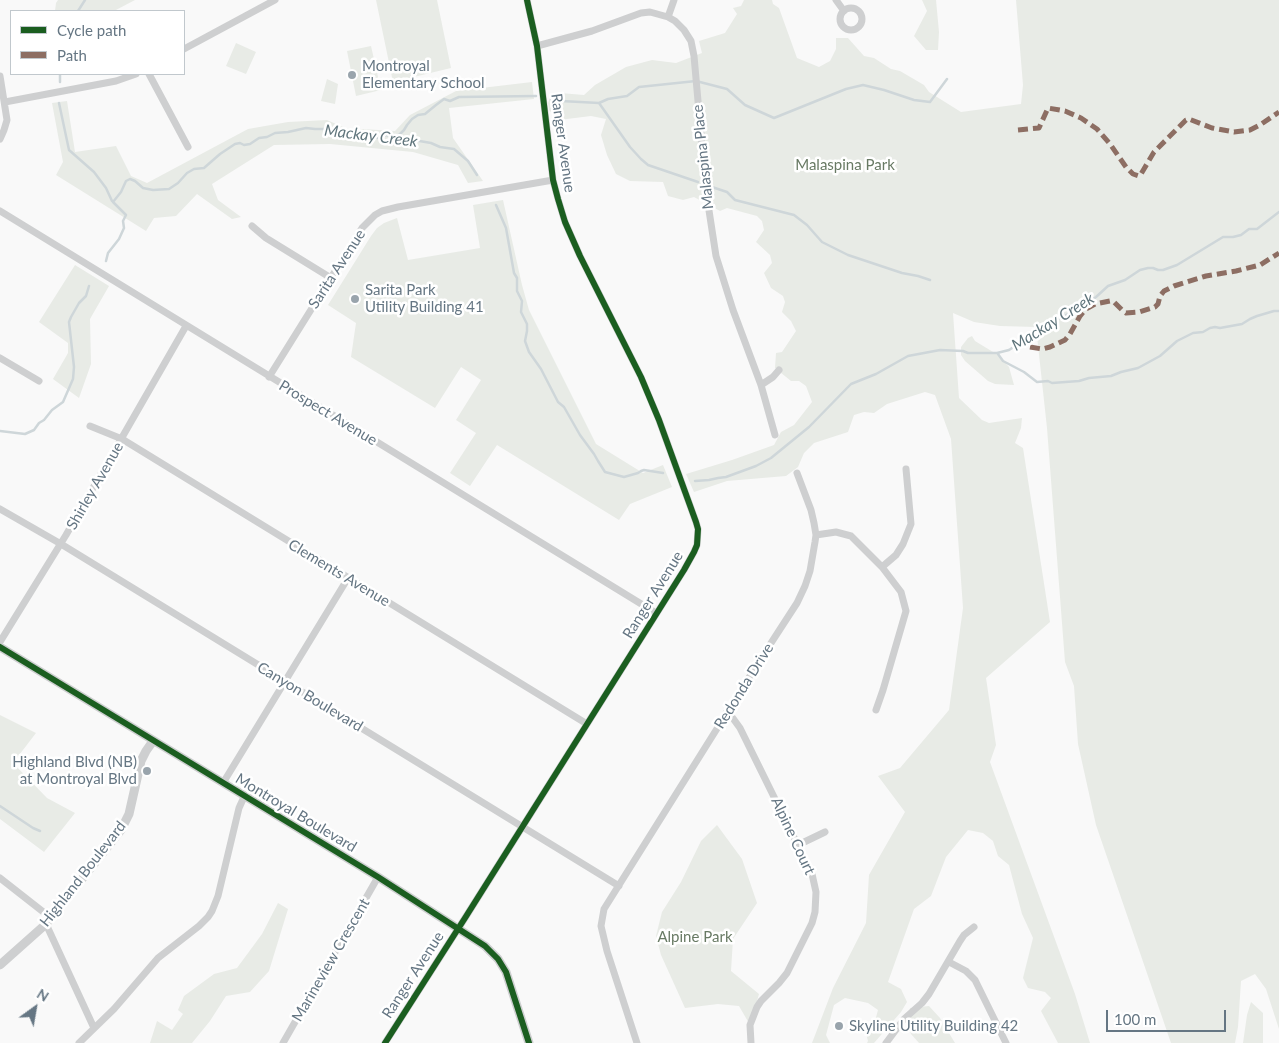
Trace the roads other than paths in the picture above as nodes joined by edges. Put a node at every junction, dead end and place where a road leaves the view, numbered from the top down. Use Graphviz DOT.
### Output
graph roads {
  1 [pos="275,0"];
  2 [pos="527,0"];
  3 [pos="674,0"];
  4 [pos="836,0"];
  5 [pos="844,11"];
  6 [pos="668,17"];
  7 [pos="537,46"];
  8 [pos="185,48"];
  9 [pos="133,75"];
  10 [pos="150,75"];
  11 [pos="0,76"];
  12 [pos="5,102"];
  13 [pos="0,139"];
  14 [pos="188,147"];
  15 [pos="553,180"];
  16 [pos="0,211"];
  17 [pos="252,226"];
  18 [pos="331,278"];
  19 [pos="186,326"];
  20 [pos="0,358"];
  21 [pos="779,370"];
  22 [pos="268,377"];
  23 [pos="39,380"];
  24 [pos="761,385"];
  25 [pos="90,426"];
  26 [pos="775,436"];
  27 [pos="122,439"];
  28 [pos="906,469"];
  29 [pos="797,473"];
  30 [pos="0,509"];
  31 [pos="816,535"];
  32 [pos="61,544"];
  33 [pos="882,567"];
  34 [pos="348,578"];
  35 [pos="656,613"];
  36 [pos="0,642"];
  37 [pos="0,647"];
  38 [pos="286,682"];
  39 [pos="876,710"];
  40 [pos="726,713"];
  41 [pos="587,724"];
  42 [pos="152,741"];
  43 [pos="223,783"];
  44 [pos="244,796"];
  45 [pos="523,826"];
  46 [pos="825,832"];
  47 [pos="798,845"];
  48 [pos="0,878"];
  49 [pos="378,878"];
  50 [pos="619,886"];
  51 [pos="49,921"];
  52 [pos="974,927"];
  53 [pos="459,928"];
  54 [pos="949,962"];
  55 [pos="0,965"];
  56 [pos="94,1028"];
  57 [pos="79,1043"];
  58 [pos="283,1043"];
  59 [pos="385,1043"];
  60 [pos="529,1043"];
  61 [pos="637,1043"];
  62 [pos="751,1043"];
  63 [pos="886,1043"];
  64 [pos="1006,1043"];
  1 -- 8 [label="street"];
  2 -- 7 [label="street, Ranger Avenue"];
  3 -- 6 [label="street"];
  4 -- 5 [label="street"];
  6 -- 7 [label="street"];
  6 -- 24 [label="street, Malaspina Place"];
  7 -- 15 [label="street, Ranger Avenue"];
  9 -- 12 [label="street"];
  10 -- 14 [label="street"];
  11 -- 12 [label="street"];
  12 -- 13 [label="street"];
  15 -- 18 [label="street, Sarita Avenue"];
  15 -- 35 [label="street, Ranger Avenue"];
  16 -- 19 [label="street, Prospect Avenue"];
  17 -- 18 [label="street"];
  18 -- 22 [label="street, Sarita Avenue"];
  19 -- 22 [label="street, Prospect Avenue"];
  19 -- 27 [label="street, Shirley Avenue"];
  20 -- 23 [label="street"];
  21 -- 24 [label="street"];
  22 -- 35 [label="street, Prospect Avenue"];
  24 -- 26 [label="street, Malaspina Place"];
  25 -- 27 [label="street, Clements Avenue"];
  27 -- 32 [label="street, Shirley Avenue"];
  27 -- 34 [label="street, Clements Avenue"];
  28 -- 33 [label="street"];
  29 -- 31 [label="street, Redonda Drive"];
  30 -- 32 [label="street, Canyon Boulevard"];
  31 -- 33 [label="street"];
  31 -- 40 [label="street, Redonda Drive"];
  32 -- 36 [label="street, Shirley Avenue"];
  32 -- 38 [label="street, Canyon Boulevard"];
  33 -- 39 [label="street"];
  34 -- 38 [label="street"];
  34 -- 41 [label="street, Clements Avenue"];
  35 -- 41 [label="street, Ranger Avenue"];
  37 -- 42 [label="street, Montroyal Boulevard"];
  38 -- 43 [label="street"];
  38 -- 45 [label="street, Canyon Boulevard"];
  40 -- 47 [label="street, Alpine Court"];
  40 -- 50 [label="street, Redonda Drive"];
  41 -- 45 [label="street, Ranger Avenue"];
  42 -- 43 [label="street, Montroyal Boulevard"];
  42 -- 51 [label="street, Highland Boulevard"];
  43 -- 44 [label="street, Montroyal Boulevard"];
  44 -- 49 [label="street, Montroyal Boulevard"];
  44 -- 56 [label="street"];
  45 -- 50 [label="street, Canyon Boulevard"];
  45 -- 53 [label="street, Ranger Avenue"];
  46 -- 47 [label="street"];
  47 -- 62 [label="street, Alpine Court"];
  48 -- 51 [label="street"];
  49 -- 53 [label="street, Montroyal Boulevard"];
  49 -- 58 [label="street, Marineview Crescent"];
  50 -- 61 [label="street, Redonda Drive"];
  51 -- 55 [label="street, Highland Boulevard"];
  51 -- 56 [label="street"];
  52 -- 54 [label="street"];
  53 -- 59 [label="street, Ranger Avenue"];
  53 -- 60 [label="street, Montroyal Boulevard"];
  54 -- 63 [label="street"];
  54 -- 64 [label="street"];
  56 -- 57 [label="street"];
}
